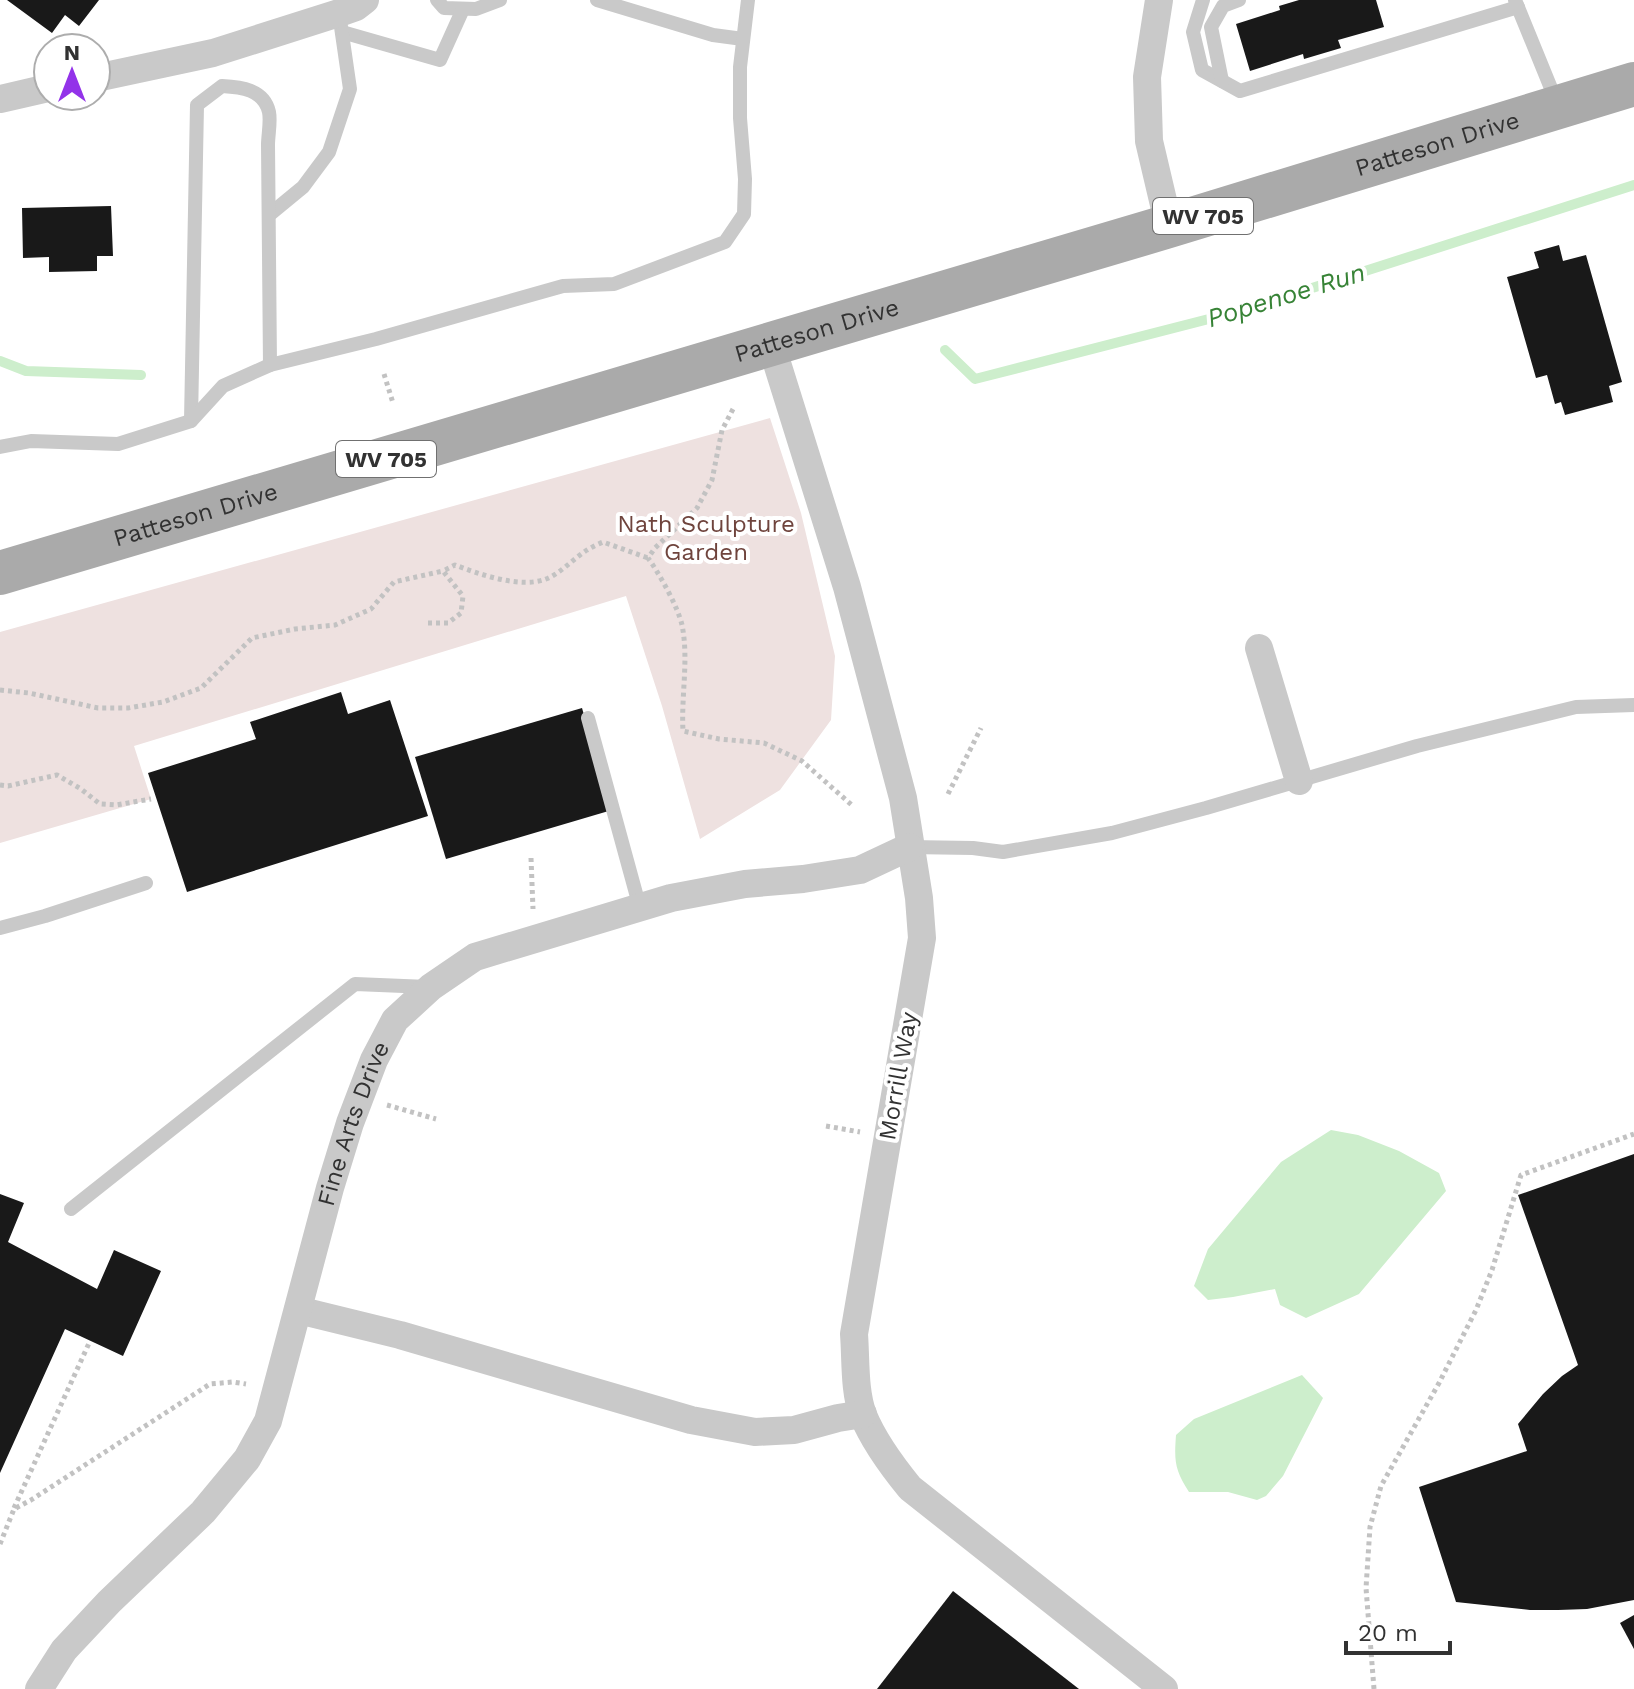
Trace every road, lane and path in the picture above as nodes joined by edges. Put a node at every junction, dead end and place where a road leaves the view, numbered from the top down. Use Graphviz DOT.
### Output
graph roads {
  1 [pos="365,0"];
  2 [pos="437,0"];
  3 [pos="500,0"];
  4 [pos="597,0"];
  5 [pos="748,0"];
  6 [pos="1159,0"];
  7 [pos="1203,0"];
  8 [pos="1239,0"];
  9 [pos="1516,4"];
  10 [pos="463,9"];
  11 [pos="341,23"];
  12 [pos="743,39"];
  13 [pos="217,69"];
  14 [pos="112,77"];
  15 [pos="1222,81"];
  16 [pos="1634,84"];
  17 [pos="32,92"];
  18 [pos="0,99"];
  19 [pos="1559,107"];
  20 [pos="269,215"];
  21 [pos="1169,226"];
  22 [pos="771,344"];
  23 [pos="270,365"];
  24 [pos="384,374"];
  25 [pos="393,403"];
  26 [pos="733,409"];
  27 [pos="191,421"];
  28 [pos="0,435"];
  29 [pos="22,442"];
  30 [pos="0,447"];
  31 [pos="648,558"];
  32 [pos="443,571"];
  33 [pos="0,573"];
  34 [pos="428,623"];
  35 [pos="1259,648"];
  36 [pos="0,690"];
  37 [pos="1634,705"];
  38 [pos="588,718"];
  39 [pos="981,728"];
  40 [pos="1299,781"];
  41 [pos="0,785"];
  42 [pos="948,794"];
  43 [pos="151,799"];
  44 [pos="854,807"];
  45 [pos="909,847"];
  46 [pos="531,858"];
  47 [pos="146,883"];
  48 [pos="640,908"];
  49 [pos="533,911"];
  50 [pos="0,928"];
  51 [pos="431,987"];
  52 [pos="378,1102"];
  53 [pos="436,1119"];
  54 [pos="826,1126"];
  55 [pos="861,1133"];
  56 [pos="1634,1134"];
  57 [pos="71,1209"];
  58 [pos="298,1310"];
  59 [pos="90,1341"];
  60 [pos="255,1386"];
  61 [pos="863,1414"];
  62 [pos="14,1509"];
  63 [pos="0,1544"];
  64 [pos="39,1689"];
  65 [pos="1164,1689"];
  66 [pos="1374,1689"];
  1 -- 11 [label="street"];
  2 -- 10 [label="lane"];
  3 -- 10 [label="lane"];
  4 -- 12 [label="lane"];
  5 -- 12 [label="lane"];
  6 -- 21 [label="street"];
  7 -- 15 [label="lane"];
  8 -- 15 [label="lane"];
  9 -- 15 [label="lane"];
  9 -- 19 [label="lane"];
  10 -- 11 [label="lane"];
  11 -- 13 [label="street"];
  11 -- 20 [label="lane"];
  12 -- 23 [label="lane"];
  13 -- 14 [label="street"];
  13 -- 20 [label="lane"];
  13 -- 27 [label="lane"];
  16 -- 19 [label="main road, Patteson Drive / WV 705"];
  17 -- 18 [label="street"];
  19 -- 21 [label="main road, Patteson Drive / WV 705"];
  20 -- 23 [label="lane"];
  21 -- 22 [label="main road, Patteson Drive / WV 705"];
  22 -- 33 [label="main road, Patteson Drive / WV 705"];
  22 -- 45 [label="street, Morrill Way"];
  23 -- 27 [label="lane"];
  24 -- 25 [label="path"];
  26 -- 31 [label="path"];
  27 -- 29 [label="lane"];
  28 -- 29 [label="lane"];
  29 -- 30 [label="lane"];
  31 -- 32 [label="path"];
  31 -- 44 [label="path"];
  32 -- 34 [label="path"];
  32 -- 36 [label="path"];
  35 -- 40 [label="street"];
  37 -- 40 [label="lane"];
  38 -- 48 [label="lane"];
  39 -- 42 [label="path"];
  40 -- 45 [label="lane"];
  41 -- 43 [label="path"];
  45 -- 48 [label="street, Fine Arts Drive"];
  45 -- 61 [label="street, Morrill Way"];
  46 -- 49 [label="path"];
  47 -- 50 [label="lane"];
  48 -- 51 [label="street, Fine Arts Drive"];
  51 -- 57 [label="lane"];
  51 -- 58 [label="street, Fine Arts Drive"];
  52 -- 53 [label="path"];
  54 -- 55 [label="path"];
  56 -- 66 [label="path"];
  58 -- 61 [label="street"];
  58 -- 64 [label="street, Fine Arts Drive"];
  59 -- 62 [label="path"];
  60 -- 62 [label="path"];
  61 -- 65 [label="street, Morrill Way"];
  62 -- 63 [label="path"];
}
